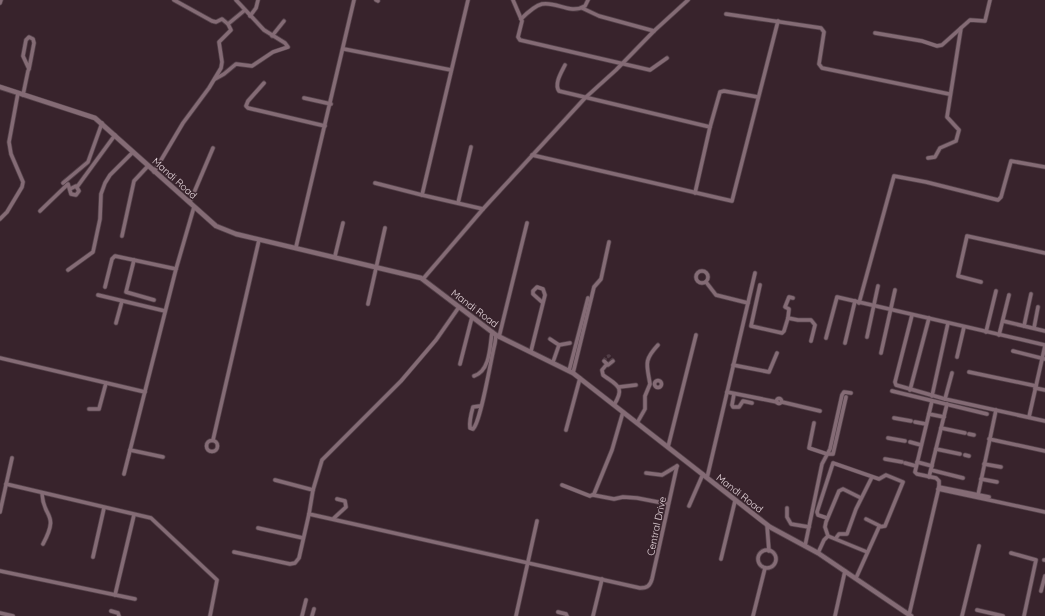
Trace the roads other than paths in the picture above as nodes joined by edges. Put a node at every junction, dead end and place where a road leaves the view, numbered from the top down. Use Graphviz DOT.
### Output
graph roads {
  1 [pos="1,0"];
  2 [pos="174,0"];
  3 [pos="236,0"];
  4 [pos="258,0"];
  5 [pos="354,0"];
  6 [pos="468,0"];
  7 [pos="513,0"];
  8 [pos="588,0"];
  9 [pos="688,0"];
  10 [pos="990,0"];
  11 [pos="0,3"];
  12 [pos="582,8"];
  13 [pos="245,10"];
  14 [pos="726,14"];
  15 [pos="250,16"];
  16 [pos="521,19"];
  17 [pos="284,21"];
  18 [pos="778,21"];
  19 [pos="228,24"];
  20 [pos="961,28"];
  21 [pos="654,31"];
  22 [pos="875,33"];
  23 [pos="272,36"];
  24 [pos="344,49"];
  25 [pos="667,58"];
  26 [pos="623,64"];
  27 [pos="565,65"];
  28 [pos="29,69"];
  29 [pos="451,70"];
  30 [pos="214,80"];
  31 [pos="264,83"];
  32 [pos="0,86"];
  33 [pos="20,94"];
  34 [pos="949,94"];
  35 [pos="304,98"];
  36 [pos="584,98"];
  37 [pos="758,98"];
  38 [pos="331,104"];
  39 [pos="102,123"];
  40 [pos="325,126"];
  41 [pos="710,127"];
  42 [pos="115,135"];
  43 [pos="472,146"];
  44 [pos="213,148"];
  45 [pos="133,152"];
  46 [pos="532,155"];
  47 [pos="928,158"];
  48 [pos="148,166"];
  49 [pos="1045,167"];
  50 [pos="154,172"];
  51 [pos="375,183"];
  52 [pos="63,184"];
  53 [pos="77,186"];
  54 [pos="70,189"];
  55 [pos="695,193"];
  56 [pos="422,195"];
  57 [pos="190,202"];
  58 [pos="458,203"];
  59 [pos="194,207"];
  60 [pos="482,209"];
  61 [pos="40,211"];
  62 [pos="0,219"];
  63 [pos="343,223"];
  64 [pos="527,223"];
  65 [pos="385,228"];
  66 [pos="122,236"];
  67 [pos="259,240"];
  68 [pos="609,242"];
  69 [pos="296,247"];
  70 [pos="1045,253"];
  71 [pos="335,256"];
  72 [pos="134,260"];
  73 [pos="376,266"];
  74 [pos="176,269"];
  75 [pos="68,270"];
  76 [pos="755,273"];
  77 [pos="423,279"];
  78 [pos="706,282"];
  79 [pos="981,282"];
  80 [pos="760,284"];
  81 [pos="878,286"];
  82 [pos="105,287"];
  83 [pos="895,290"];
  84 [pos="996,291"];
  85 [pos="750,294"];
  86 [pos="1031,294"];
  87 [pos="98,295"];
  88 [pos="1009,295"];
  89 [pos="758,296"];
  90 [pos="588,298"];
  91 [pos="793,298"];
  92 [pos="154,300"];
  93 [pos="122,301"];
  94 [pos="748,302"];
  95 [pos="857,302"];
  96 [pos="543,303"];
  97 [pos="368,304"];
  98 [pos="874,306"];
  99 [pos="459,307"];
  100 [pos="1038,307"];
  101 [pos="891,310"];
  102 [pos="165,311"];
  103 [pos="912,315"];
  104 [pos="472,317"];
  105 [pos="788,318"];
  106 [pos="929,318"];
  107 [pos="1003,321"];
  108 [pos="116,323"];
  109 [pos="948,323"];
  110 [pos="1024,326"];
  111 [pos="964,327"];
  112 [pos="1034,328"];
  113 [pos="1045,331"];
  114 [pos="986,332"];
  115 [pos="496,335"];
  116 [pos="696,335"];
  117 [pos="999,335"];
  118 [pos="867,337"];
  119 [pos="826,338"];
  120 [pos="550,339"];
  121 [pos="811,342"];
  122 [pos="570,343"];
  123 [pos="845,343"];
  124 [pos="559,345"];
  125 [pos="658,345"];
  126 [pos="1045,346"];
  127 [pos="531,351"];
  128 [pos="1013,351"];
  129 [pos="777,353"];
  130 [pos="881,353"];
  131 [pos="957,357"];
  132 [pos="0,358"];
  133 [pos="1044,359"];
  134 [pos="613,361"];
  135 [pos="553,362"];
  136 [pos="460,364"];
  137 [pos="733,365"];
  138 [pos="571,372"];
  139 [pos="968,372"];
  140 [pos="952,373"];
  141 [pos="474,376"];
  142 [pos="580,378"];
  143 [pos="106,383"];
  144 [pos="636,385"];
  145 [pos="619,387"];
  146 [pos="1036,387"];
  147 [pos="910,390"];
  148 [pos="1045,390"];
  149 [pos="892,391"];
  150 [pos="145,392"];
  151 [pos="727,392"];
  152 [pos="851,393"];
  153 [pos="734,394"];
  154 [pos="932,396"];
  155 [pos="846,397"];
  156 [pos="945,399"];
  157 [pos="932,401"];
  158 [pos="752,403"];
  159 [pos="947,404"];
  160 [pos="614,405"];
  161 [pos="480,406"];
  162 [pos="89,408"];
  163 [pos="996,410"];
  164 [pos="820,411"];
  165 [pos="623,412"];
  166 [pos="929,414"];
  167 [pos="987,414"];
  168 [pos="944,417"];
  169 [pos="894,418"];
  170 [pos="1029,418"];
  171 [pos="1045,421"];
  172 [pos="637,423"];
  173 [pos="814,423"];
  174 [pos="926,424"];
  175 [pos="942,428"];
  176 [pos="566,430"];
  177 [pos="964,433"];
  178 [pos="969,434"];
  179 [pos="974,435"];
  180 [pos="888,438"];
  181 [pos="990,439"];
  182 [pos="213,440"];
  183 [pos="921,445"];
  184 [pos="668,447"];
  185 [pos="936,449"];
  186 [pos="130,450"];
  187 [pos="1045,451"];
  188 [pos="827,454"];
  189 [pos="960,454"];
  190 [pos="164,457"];
  191 [pos="12,458"];
  192 [pos="885,459"];
  193 [pos="916,464"];
  194 [pos="984,464"];
  195 [pos="1001,467"];
  196 [pos="931,468"];
  197 [pos="646,473"];
  198 [pos="124,474"];
  199 [pos="705,476"];
  200 [pos="872,477"];
  201 [pos="929,477"];
  202 [pos="963,478"];
  203 [pos="981,479"];
  204 [pos="276,480"];
  205 [pos="997,482"];
  206 [pos="6,484"];
  207 [pos="562,485"];
  208 [pos="938,488"];
  209 [pos="313,490"];
  210 [pos="42,493"];
  211 [pos="593,495"];
  212 [pos="978,495"];
  213 [pos="989,497"];
  214 [pos="861,498"];
  215 [pos="337,499"];
  216 [pos="735,501"];
  217 [pos="668,504"];
  218 [pos="689,506"];
  219 [pos="104,508"];
  220 [pos="787,508"];
  221 [pos="0,512"];
  222 [pos="1045,512"];
  223 [pos="309,514"];
  224 [pos="134,515"];
  225 [pos="334,518"];
  226 [pos="827,518"];
  227 [pos="866,519"];
  228 [pos="537,521"];
  229 [pos="767,525"];
  230 [pos="880,526"];
  231 [pos="809,527"];
  232 [pos="258,528"];
  233 [pos="828,536"];
  234 [pos="303,538"];
  235 [pos="836,538"];
  236 [pos="43,544"];
  237 [pos="805,546"];
  238 [pos="979,546"];
  239 [pos="769,551"];
  240 [pos="234,552"];
  241 [pos="867,552"];
  242 [pos="818,553"];
  243 [pos="1011,554"];
  244 [pos="93,557"];
  245 [pos="721,559"];
  246 [pos="529,563"];
  247 [pos="765,568"];
  248 [pos="0,571"];
  249 [pos="845,572"];
  250 [pos="1045,576"];
  251 [pos="856,578"];
  252 [pos="602,579"];
  253 [pos="1041,591"];
  254 [pos="115,595"];
  255 [pos="135,599"];
  256 [pos="306,600"];
  257 [pos="314,609"];
  258 [pos="977,610"];
  259 [pos="111,611"];
  260 [pos="558,612"];
  261 [pos="0,613"];
  262 [pos="836,615"];
  263 [pos="910,615"];
  264 [pos="13,616"];
  265 [pos="120,616"];
  266 [pos="210,616"];
  267 [pos="302,616"];
  268 [pos="312,616"];
  269 [pos="516,616"];
  270 [pos="568,616"];
  271 [pos="594,616"];
  272 [pos="753,616"];
  273 [pos="962,616"];
  274 [pos="1003,616"];
  275 [pos="1024,616"];
  1 -- 11 [label="street"];
  2 -- 19 [label="street"];
  3 -- 13 [label="street"];
  4 -- 15 [label="street"];
  5 -- 24 [label="street"];
  6 -- 29 [label="street"];
  7 -- 16 [label="street"];
  8 -- 12 [label="street"];
  9 -- 21 [label="street"];
  10 -- 20 [label="street"];
  12 -- 16 [label="street"];
  12 -- 21 [label="street"];
  13 -- 15 [label="street"];
  13 -- 19 [label="street"];
  14 -- 18 [label="street"];
  15 -- 23 [label="street"];
  16 -- 26 [label="street"];
  17 -- 23 [label="street"];
  18 -- 34 [label="street"];
  18 -- 37 [label="street"];
  19 -- 30 [label="street"];
  20 -- 22 [label="street"];
  20 -- 34 [label="street"];
  21 -- 26 [label="street"];
  23 -- 30 [label="street"];
  24 -- 29 [label="street"];
  24 -- 38 [label="street"];
  25 -- 26 [label="street"];
  26 -- 36 [label="street"];
  27 -- 36 [label="street"];
  28 -- 28 [label="street"];
  28 -- 33 [label="street"];
  29 -- 56 [label="street"];
  30 -- 50 [label="street"];
  31 -- 40 [label="street"];
  32 -- 33 [label="street, Mandi Road"];
  33 -- 39 [label="street, Mandi Road"];
  33 -- 62 [label="street"];
  34 -- 47 [label="street"];
  35 -- 38 [label="street"];
  36 -- 41 [label="street"];
  36 -- 46 [label="street"];
  37 -- 41 [label="street"];
  37 -- 55 [label="street"];
  38 -- 40 [label="street"];
  39 -- 42 [label="street, Mandi Road"];
  39 -- 52 [label="street"];
  40 -- 69 [label="street"];
  41 -- 55 [label="street"];
  42 -- 45 [label="street, Mandi Road"];
  42 -- 53 [label="street"];
  43 -- 58 [label="street"];
  44 -- 57 [label="street"];
  45 -- 48 [label="street, Mandi Road"];
  45 -- 75 [label="street"];
  46 -- 55 [label="street"];
  46 -- 60 [label="street"];
  48 -- 50 [label="street, Mandi Road"];
  48 -- 66 [label="street"];
  49 -- 95 [label="street"];
  50 -- 57 [label="street, Mandi Road"];
  51 -- 56 [label="street"];
  53 -- 54 [label="street"];
  53 -- 54 [label="street"];
  54 -- 61 [label="street"];
  56 -- 58 [label="street"];
  57 -- 59 [label="street, Mandi Road"];
  58 -- 60 [label="street"];
  59 -- 67 [label="street, Mandi Road"];
  59 -- 74 [label="street"];
  60 -- 77 [label="street"];
  63 -- 71 [label="street"];
  64 -- 115 [label="street"];
  65 -- 73 [label="street"];
  67 -- 69 [label="street, Mandi Road"];
  67 -- 182 [label="street"];
  68 -- 138 [label="street"];
  69 -- 71 [label="street, Mandi Road"];
  70 -- 79 [label="street"];
  71 -- 73 [label="street, Mandi Road"];
  72 -- 74 [label="street"];
  72 -- 82 [label="street"];
  72 -- 92 [label="street"];
  73 -- 77 [label="street, Mandi Road"];
  73 -- 97 [label="street"];
  74 -- 102 [label="street"];
  76 -- 85 [label="street"];
  77 -- 99 [label="street, Mandi Road"];
  78 -- 94 [label="street"];
  80 -- 89 [label="street"];
  81 -- 98 [label="street"];
  83 -- 101 [label="street"];
  84 -- 114 [label="street"];
  85 -- 89 [label="street"];
  85 -- 94 [label="street"];
  86 -- 110 [label="street"];
  87 -- 93 [label="street"];
  88 -- 107 [label="street"];
  89 -- 105 [label="street"];
  90 -- 138 [label="street"];
  91 -- 105 [label="street"];
  93 -- 102 [label="street"];
  93 -- 108 [label="street"];
  94 -- 137 [label="street"];
  95 -- 98 [label="street"];
  95 -- 119 [label="street"];
  95 -- 123 [label="street"];
  96 -- 96 [label="street"];
  96 -- 127 [label="street"];
  98 -- 101 [label="street"];
  98 -- 118 [label="street"];
  99 -- 104 [label="street, Mandi Road"];
  99 -- 209 [label="street"];
  100 -- 112 [label="street"];
  101 -- 103 [label="street"];
  101 -- 130 [label="street"];
  102 -- 150 [label="street"];
  103 -- 106 [label="street"];
  103 -- 147 [label="street"];
  104 -- 115 [label="street, Mandi Road"];
  104 -- 136 [label="street"];
  105 -- 121 [label="street"];
  106 -- 109 [label="street"];
  106 -- 147 [label="street"];
  107 -- 110 [label="street"];
  107 -- 117 [label="street"];
  109 -- 111 [label="street"];
  109 -- 154 [label="street"];
  110 -- 112 [label="street"];
  111 -- 114 [label="street"];
  111 -- 131 [label="street"];
  112 -- 113 [label="street"];
  114 -- 117 [label="street"];
  115 -- 127 [label="street, Mandi Road"];
  115 -- 141 [label="street"];
  115 -- 161 [label="street"];
  116 -- 184 [label="street"];
  117 -- 126 [label="street"];
  120 -- 124 [label="street"];
  122 -- 124 [label="street"];
  124 -- 135 [label="street"];
  125 -- 172 [label="street"];
  126 -- 133 [label="street"];
  127 -- 135 [label="street, Mandi Road"];
  128 -- 133 [label="street"];
  129 -- 137 [label="street"];
  132 -- 143 [label="street"];
  133 -- 146 [label="street"];
  134 -- 145 [label="street"];
  135 -- 138 [label="street, Mandi Road"];
  137 -- 151 [label="street"];
  138 -- 142 [label="street, Mandi Road"];
  139 -- 146 [label="street"];
  140 -- 156 [label="street"];
  142 -- 160 [label="street, Mandi Road"];
  142 -- 176 [label="street"];
  143 -- 150 [label="street"];
  143 -- 162 [label="street"];
  144 -- 145 [label="street"];
  145 -- 160 [label="street"];
  146 -- 148 [label="street"];
  146 -- 170 [label="street"];
  147 -- 154 [label="street"];
  149 -- 157 [label="street"];
  150 -- 186 [label="street"];
  151 -- 153 [label="street"];
  151 -- 199 [label="street"];
  152 -- 188 [label="street"];
  153 -- 158 [label="street"];
  153 -- 164 [label="street"];
  154 -- 156 [label="street"];
  155 -- 188 [label="street"];
  156 -- 163 [label="street"];
  157 -- 159 [label="street"];
  157 -- 166 [label="street"];
  159 -- 167 [label="street"];
  159 -- 168 [label="street"];
  160 -- 165 [label="street, Mandi Road"];
  161 -- 161 [label="street"];
  163 -- 170 [label="street"];
  163 -- 181 [label="street"];
  165 -- 172 [label="street, Mandi Road"];
  165 -- 211 [label="street"];
  166 -- 168 [label="street"];
  166 -- 174 [label="street"];
  168 -- 175 [label="street"];
  169 -- 174 [label="street"];
  170 -- 171 [label="street"];
  172 -- 184 [label="street, Mandi Road"];
  173 -- 188 [label="street"];
  174 -- 183 [label="street"];
  175 -- 177 [label="street"];
  175 -- 185 [label="street"];
  178 -- 179 [label="street"];
  180 -- 183 [label="street"];
  181 -- 187 [label="street"];
  181 -- 194 [label="street"];
  183 -- 193 [label="street"];
  184 -- 199 [label="street, Mandi Road"];
  185 -- 189 [label="street"];
  185 -- 196 [label="street"];
  186 -- 190 [label="street"];
  186 -- 198 [label="street"];
  188 -- 231 [label="street"];
  191 -- 206 [label="street"];
  192 -- 193 [label="street"];
  193 -- 196 [label="street"];
  193 -- 201 [label="street"];
  194 -- 195 [label="street"];
  194 -- 203 [label="street"];
  196 -- 201 [label="street"];
  196 -- 202 [label="street"];
  197 -- 217 [label="street, Central Drive"];
  199 -- 216 [label="street, Mandi Road"];
  199 -- 218 [label="street"];
  200 -- 214 [label="street"];
  200 -- 226 [label="street"];
  200 -- 230 [label="street"];
  201 -- 208 [label="street"];
  203 -- 205 [label="street"];
  203 -- 212 [label="street"];
  204 -- 209 [label="street"];
  206 -- 210 [label="street"];
  206 -- 221 [label="street"];
  207 -- 211 [label="street"];
  208 -- 212 [label="street"];
  208 -- 222 [label="street"];
  208 -- 263 [label="street"];
  209 -- 223 [label="street"];
  210 -- 219 [label="street"];
  210 -- 236 [label="street"];
  211 -- 217 [label="street"];
  212 -- 213 [label="street"];
  214 -- 226 [label="street"];
  214 -- 235 [label="street"];
  215 -- 225 [label="street"];
  216 -- 229 [label="street, Mandi Road"];
  216 -- 245 [label="street"];
  217 -- 252 [label="street, Central Drive"];
  219 -- 224 [label="street"];
  219 -- 244 [label="street"];
  220 -- 231 [label="street"];
  223 -- 225 [label="street"];
  223 -- 234 [label="street"];
  224 -- 254 [label="street"];
  224 -- 266 [label="street"];
  225 -- 246 [label="street"];
  226 -- 233 [label="street"];
  227 -- 230 [label="street"];
  228 -- 246 [label="street"];
  229 -- 237 [label="street, Mandi Road"];
  229 -- 239 [label="street"];
  230 -- 241 [label="street"];
  231 -- 237 [label="street"];
  232 -- 234 [label="street"];
  233 -- 235 [label="street"];
  233 -- 242 [label="street"];
  234 -- 240 [label="street"];
  235 -- 241 [label="street"];
  237 -- 242 [label="street, Mandi Road"];
  238 -- 273 [label="street"];
  239 -- 247 [label="street"];
  239 -- 247 [label="street"];
  241 -- 251 [label="street"];
  242 -- 249 [label="street, Mandi Road"];
  243 -- 275 [label="street"];
  246 -- 252 [label="street"];
  246 -- 269 [label="street"];
  247 -- 272 [label="street"];
  248 -- 254 [label="street"];
  249 -- 251 [label="street, Mandi Road"];
  249 -- 262 [label="street"];
  250 -- 253 [label="street"];
  251 -- 263 [label="street, Mandi Road"];
  252 -- 271 [label="street"];
  254 -- 255 [label="street"];
  256 -- 267 [label="street"];
  257 -- 268 [label="street"];
  258 -- 274 [label="street"];
  259 -- 265 [label="street"];
  260 -- 270 [label="street"];
  261 -- 264 [label="street"];
}
